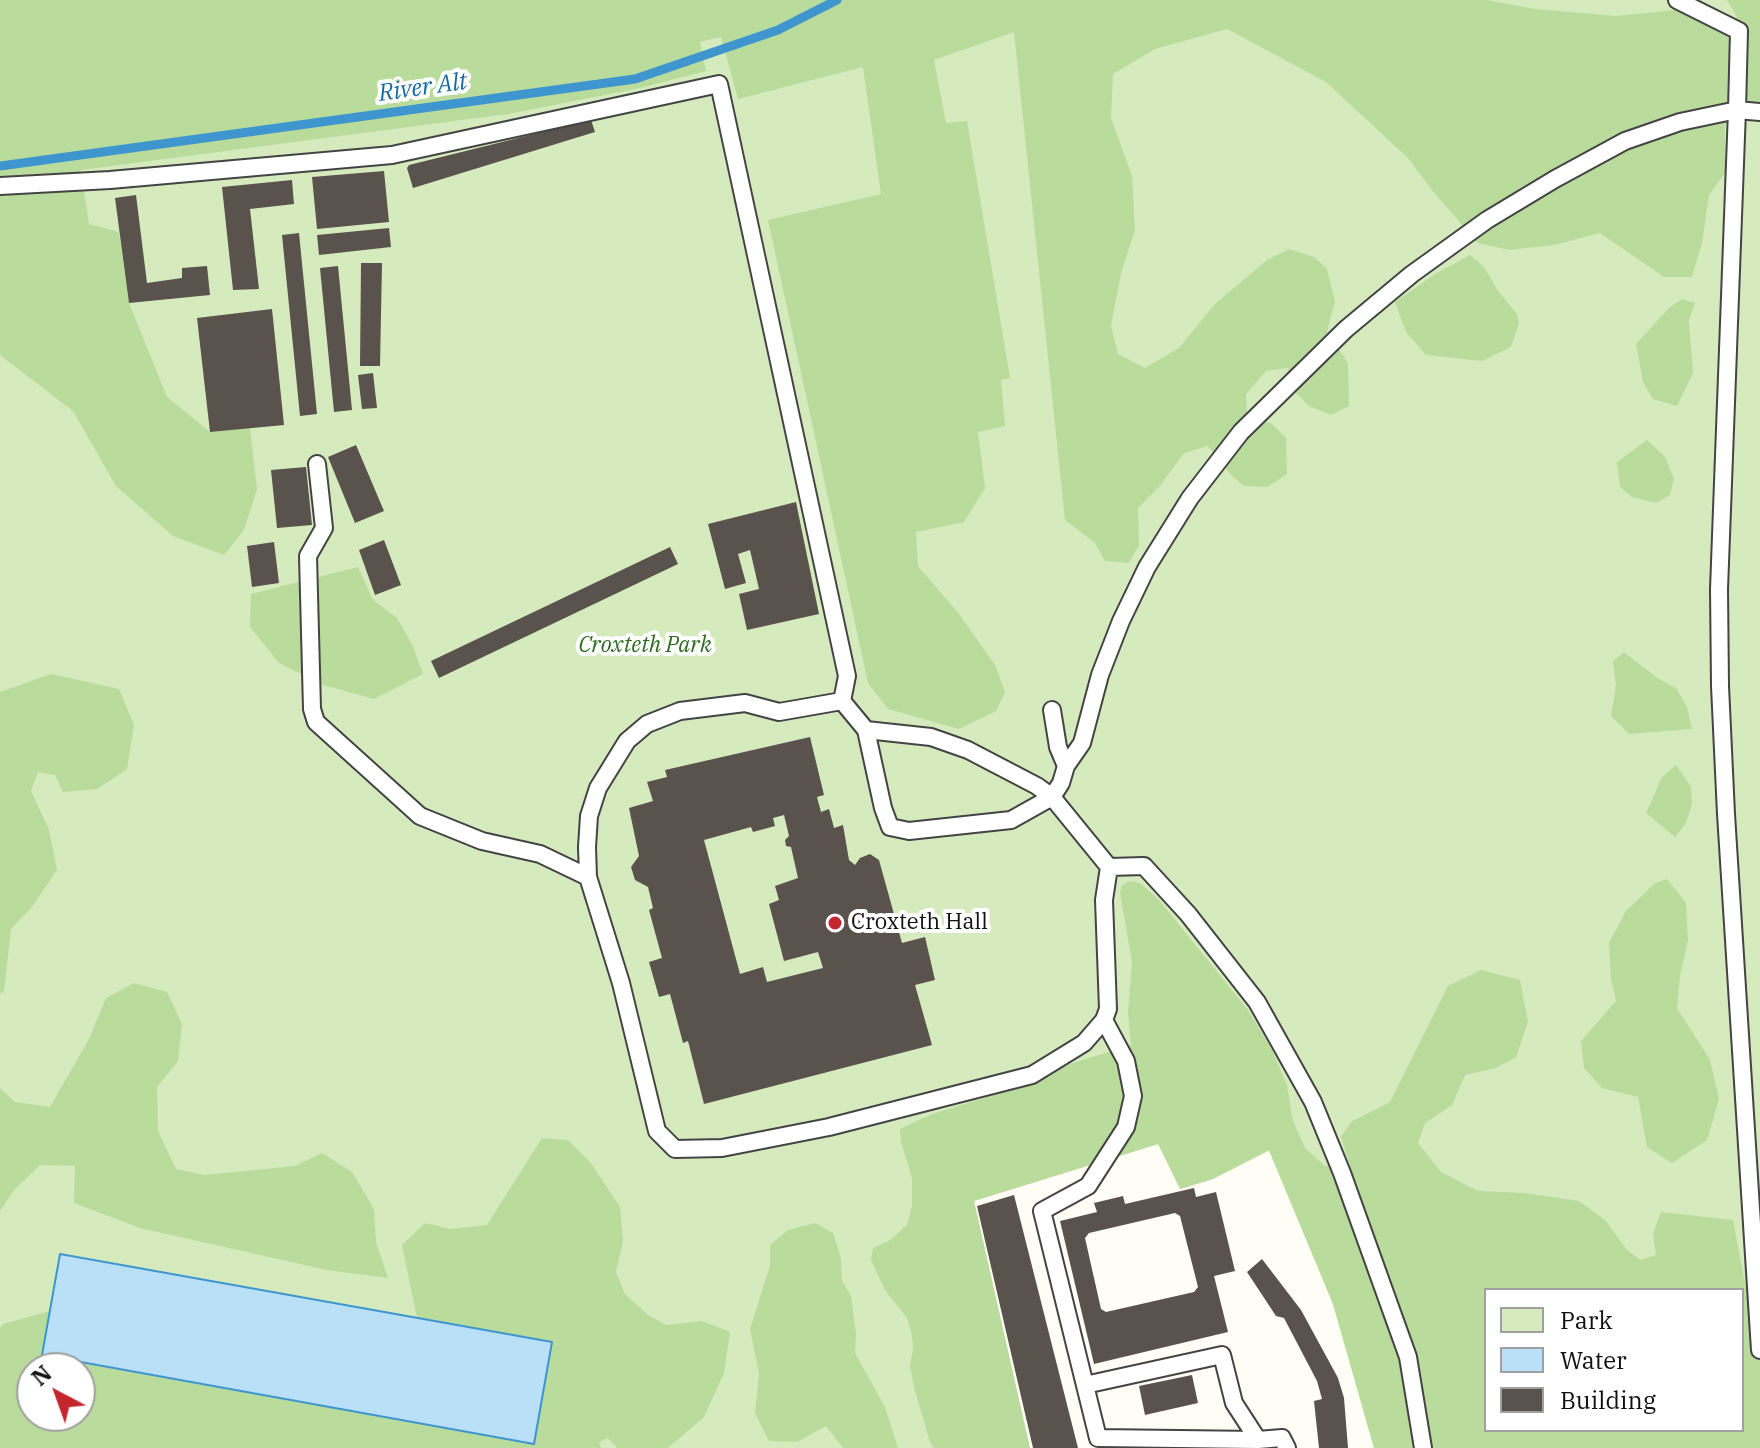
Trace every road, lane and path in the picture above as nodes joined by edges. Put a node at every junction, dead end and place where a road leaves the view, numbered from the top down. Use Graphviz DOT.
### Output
graph roads {
  1 [pos="1677,0"];
  2 [pos="1737,110"];
  3 [pos="1760,112"];
  4 [pos="0,186"];
  5 [pos="317,464"];
  6 [pos="842,701"];
  7 [pos="1052,710"];
  8 [pos="866,730"];
  9 [pos="1066,766"];
  10 [pos="1052,797"];
  11 [pos="1109,867"];
  12 [pos="588,877"];
  13 [pos="1104,1020"];
  14 [pos="1760,1350"];
  15 [pos="1085,1385"];
  16 [pos="1258,1440"];
  17 [pos="1287,1448"];
  18 [pos="1423,1448"];
  1 -- 2 [label="lane"];
  2 -- 3 [label="lane"];
  2 -- 9 [label="lane"];
  2 -- 14 [label="lane"];
  4 -- 6 [label="lane"];
  5 -- 12 [label="lane"];
  6 -- 8 [label="lane"];
  6 -- 12 [label="lane"];
  7 -- 9 [label="lane"];
  8 -- 10 [label="lane"];
  8 -- 10 [label="lane"];
  9 -- 10 [label="lane"];
  10 -- 11 [label="lane"];
  11 -- 13 [label="lane"];
  11 -- 18 [label="lane"];
  12 -- 13 [label="lane"];
  13 -- 15 [label="lane"];
  15 -- 16 [label="lane"];
  15 -- 16 [label="lane"];
  16 -- 17 [label="lane"];
}
